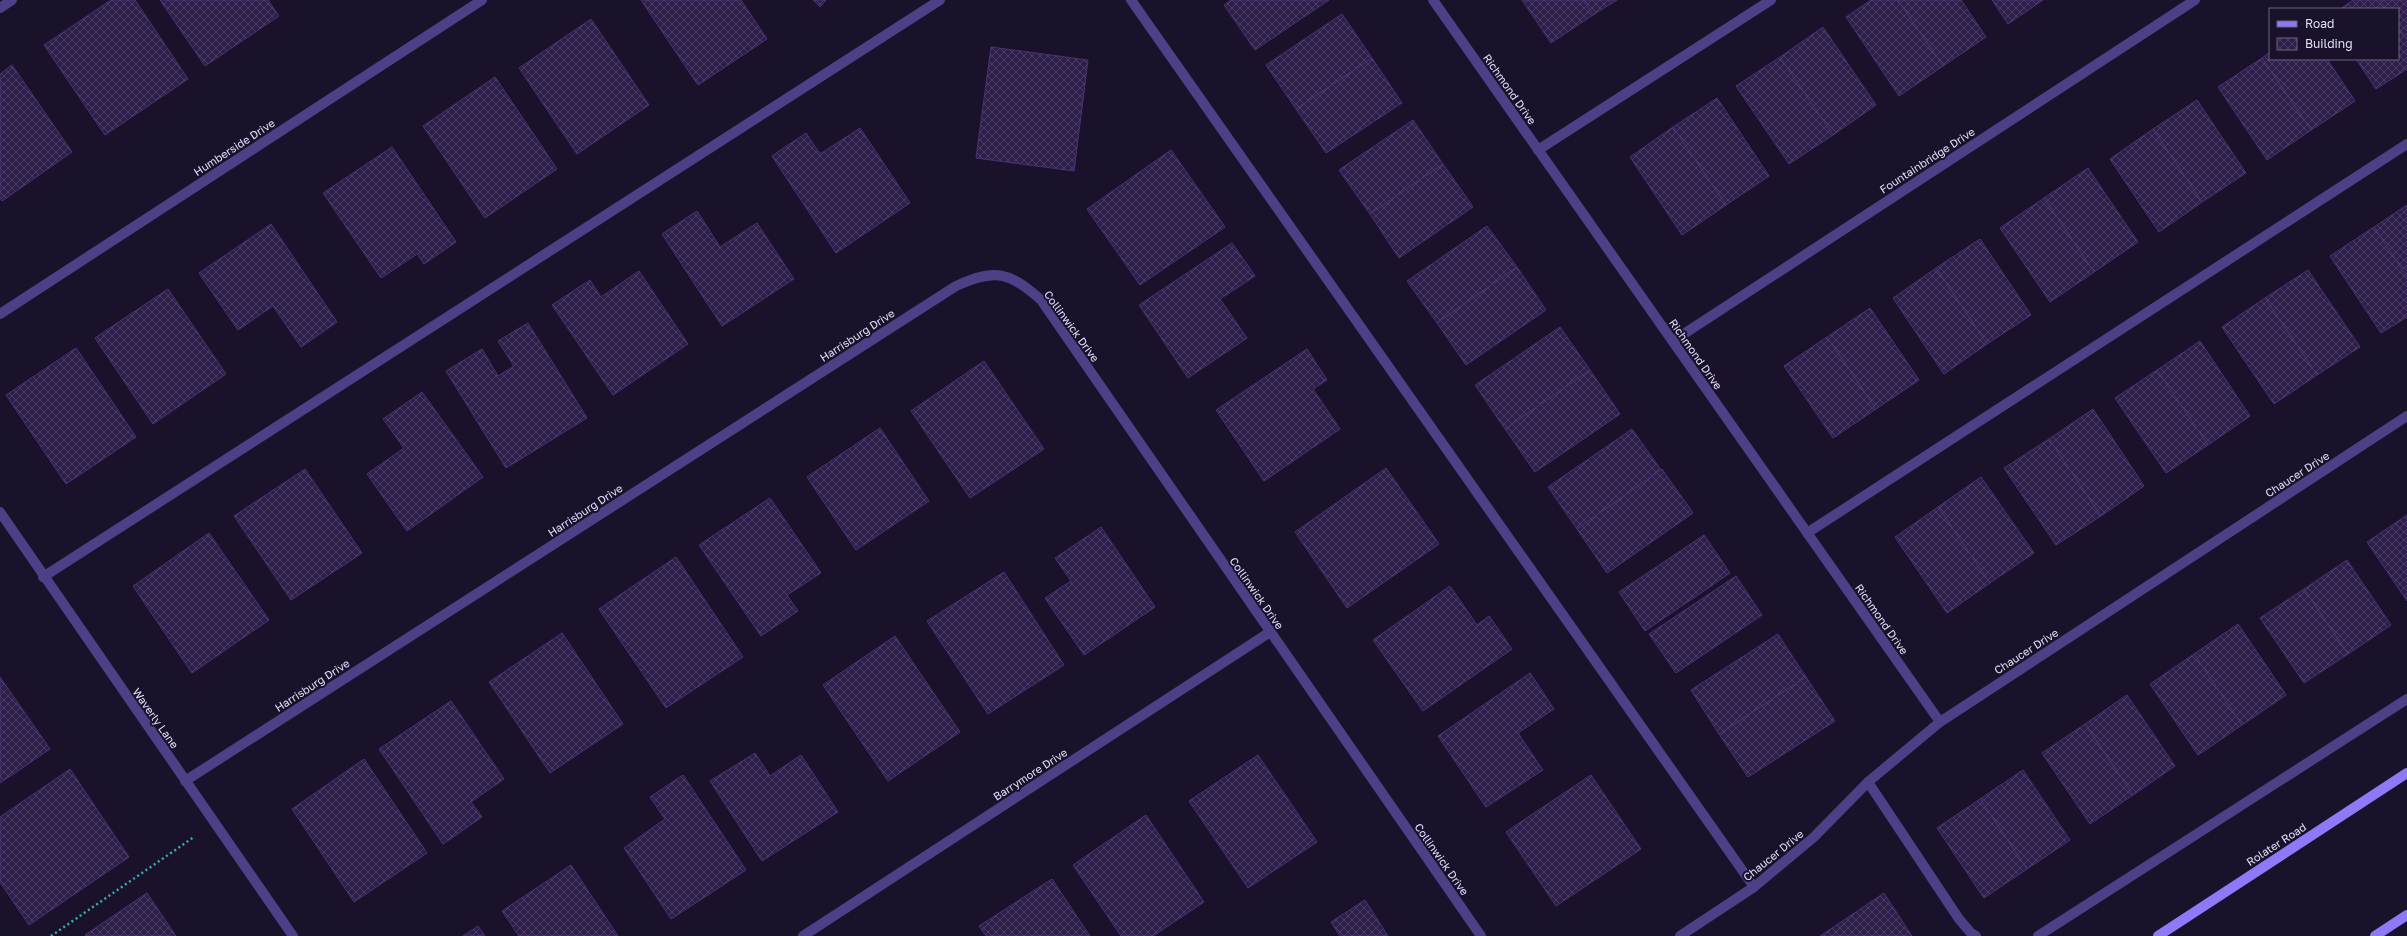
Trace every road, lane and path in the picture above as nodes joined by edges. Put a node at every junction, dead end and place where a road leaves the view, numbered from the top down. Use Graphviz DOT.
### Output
graph roads {
  1 [pos="12,0"];
  2 [pos="482,0"];
  3 [pos="940,0"];
  4 [pos="1131,0"];
  5 [pos="1433,0"];
  6 [pos="1770,0"];
  7 [pos="2195,0"];
  8 [pos="0,8"];
  9 [pos="2407,144"];
  10 [pos="1538,150"];
  11 [pos="1003,275"];
  12 [pos="0,314"];
  13 [pos="1672,341"];
  14 [pos="2407,416"];
  15 [pos="0,512"];
  16 [pos="1807,533"];
  17 [pos="43,577"];
  18 [pos="1270,632"];
  19 [pos="2407,699"];
  20 [pos="1940,722"];
  21 [pos="2407,773"];
  22 [pos="185,781"];
  23 [pos="1868,782"];
  24 [pos="214,823"];
  25 [pos="1754,887"];
  26 [pos="2407,915"];
  27 [pos="51,936"];
  28 [pos="293,936"];
  29 [pos="803,936"];
  30 [pos="1481,936"];
  31 [pos="1680,936"];
  32 [pos="1976,936"];
  33 [pos="2038,936"];
  34 [pos="2158,936"];
  35 [pos="2375,936"];
  1 -- 8 [label="street"];
  2 -- 12 [label="street, Humberside Drive"];
  3 -- 17 [label="street"];
  4 -- 25 [label="street"];
  5 -- 10 [label="street, Richmond Drive"];
  6 -- 10 [label="street"];
  7 -- 13 [label="street, Fountainbridge Drive"];
  9 -- 16 [label="street"];
  10 -- 13 [label="street, Richmond Drive"];
  11 -- 18 [label="street, Collinwick Drive"];
  11 -- 22 [label="street, Harrisburg Drive"];
  13 -- 16 [label="street, Richmond Drive"];
  14 -- 20 [label="street, Chaucer Drive"];
  15 -- 17 [label="street, Waverly Lane"];
  16 -- 20 [label="street, Richmond Drive"];
  17 -- 22 [label="street, Waverly Lane"];
  18 -- 29 [label="street, Barrymore Drive"];
  18 -- 30 [label="street, Collinwick Drive"];
  19 -- 33 [label="street"];
  20 -- 23 [label="street, Chaucer Drive"];
  21 -- 34 [label="main road, Rolater Road"];
  22 -- 24 [label="street, Waverly Lane"];
  23 -- 25 [label="street, Chaucer Drive"];
  23 -- 32 [label="street"];
  24 -- 27 [label="path"];
  24 -- 28 [label="street, Waverly Lane"];
  25 -- 31 [label="street, Chaucer Drive"];
  26 -- 35 [label="main road"];
}
